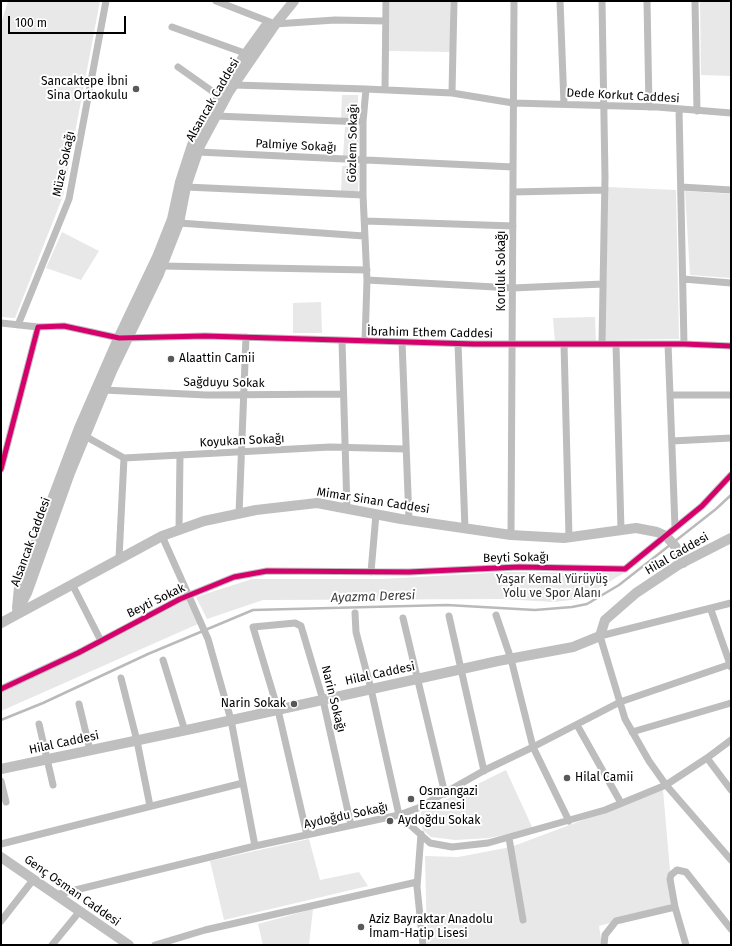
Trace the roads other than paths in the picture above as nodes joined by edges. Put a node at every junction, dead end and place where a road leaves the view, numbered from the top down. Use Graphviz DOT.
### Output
graph roads {
  1 [pos="106,1"];
  2 [pos="216,1"];
  3 [pos="285,1"];
  4 [pos="294,1"];
  5 [pos="386,1"];
  6 [pos="454,1"];
  7 [pos="514,1"];
  8 [pos="560,1"];
  9 [pos="602,1"];
  10 [pos="647,1"];
  11 [pos="695,1"];
  12 [pos="386,20"];
  13 [pos="272,23"];
  14 [pos="172,28"];
  15 [pos="250,55"];
  16 [pos="178,67"];
  17 [pos="234,85"];
  18 [pos="366,89"];
  19 [pos="385,90"];
  20 [pos="452,93"];
  21 [pos="219,96"];
  22 [pos="513,103"];
  23 [pos="564,104"];
  24 [pos="604,106"];
  25 [pos="649,107"];
  26 [pos="679,109"];
  27 [pos="696,111"];
  28 [pos="731,114"];
  29 [pos="216,116"];
  30 [pos="363,122"];
  31 [pos="198,152"];
  32 [pos="364,161"];
  33 [pos="513,168"];
  34 [pos="186,187"];
  35 [pos="681,187"];
  36 [pos="605,190"];
  37 [pos="731,190"];
  38 [pos="513,192"];
  39 [pos="364,195"];
  40 [pos="365,221"];
  41 [pos="175,222"];
  42 [pos="513,226"];
  43 [pos="364,236"];
  44 [pos="162,266"];
  45 [pos="367,270"];
  46 [pos="683,279"];
  47 [pos="367,280"];
  48 [pos="731,283"];
  49 [pos="604,284"];
  50 [pos="512,288"];
  51 [pos="1,323"];
  52 [pos="18,325"];
  53 [pos="38,327"];
  54 [pos="246,337"];
  55 [pos="124,338"];
  56 [pos="342,341"];
  57 [pos="365,341"];
  58 [pos="402,342"];
  59 [pos="458,344"];
  60 [pos="512,344"];
  61 [pos="564,344"];
  62 [pos="602,344"];
  63 [pos="616,344"];
  64 [pos="668,344"];
  65 [pos="684,344"];
  66 [pos="731,346"];
  67 [pos="104,390"];
  68 [pos="343,394"];
  69 [pos="244,395"];
  70 [pos="670,395"];
  71 [pos="731,395"];
  72 [pos="85,436"];
  73 [pos="731,438"];
  74 [pos="672,441"];
  75 [pos="344,448"];
  76 [pos="406,449"];
  77 [pos="241,451"];
  78 [pos="180,455"];
  79 [pos="124,458"];
  80 [pos="1,470"];
  81 [pos="731,475"];
  82 [pos="347,509"];
  83 [pos="239,514"];
  84 [pos="376,514"];
  85 [pos="409,520"];
  86 [pos="675,527"];
  87 [pos="465,528"];
  88 [pos="179,530"];
  89 [pos="621,530"];
  90 [pos="512,535"];
  91 [pos="162,536"];
  92 [pos="569,537"];
  93 [pos="731,538"];
  94 [pos="670,540"];
  95 [pos="119,558"];
  96 [pos="683,563"];
  97 [pos="355,572"];
  98 [pos="371,572"];
  99 [pos="72,584"];
  100 [pos="189,596"];
  101 [pos="731,603"];
  102 [pos="711,610"];
  103 [pos="355,613"];
  104 [pos="16,614"];
  105 [pos="496,615"];
  106 [pos="449,616"];
  107 [pos="403,618"];
  108 [pos="1,623"];
  109 [pos="600,636"];
  110 [pos="101,641"];
  111 [pos="511,659"];
  112 [pos="163,660"];
  113 [pos="731,666"];
  114 [pos="461,670"];
  115 [pos="121,678"];
  116 [pos="417,679"];
  117 [pos="1,689"];
  118 [pos="371,689"];
  119 [pos="323,700"];
  120 [pos="620,702"];
  121 [pos="731,703"];
  122 [pos="79,704"];
  123 [pos="278,710"];
  124 [pos="231,720"];
  125 [pos="39,724"];
  126 [pos="577,725"];
  127 [pos="185,731"];
  128 [pos="632,732"];
  129 [pos="731,740"];
  130 [pos="137,741"];
  131 [pos="533,748"];
  132 [pos="90,750"];
  133 [pos="707,758"];
  134 [pos="47,760"];
  135 [pos="1,769"];
  136 [pos="484,771"];
  137 [pos="1,781"];
  138 [pos="243,783"];
  139 [pos="666,785"];
  140 [pos="53,786"];
  141 [pos="731,790"];
  142 [pos="445,794"];
  143 [pos="6,802"];
  144 [pos="621,803"];
  145 [pos="150,806"];
  146 [pos="399,815"];
  147 [pos="569,821"];
  148 [pos="351,825"];
  149 [pos="421,834"];
  150 [pos="307,835"];
  151 [pos="509,838"];
  152 [pos="1,844"];
  153 [pos="255,846"];
  154 [pos="1,857"];
  155 [pos="731,860"];
  156 [pos="33,880"];
  157 [pos="417,882"];
  158 [pos="55,895"];
  159 [pos="675,907"];
  160 [pos="80,911"];
  161 [pos="523,920"];
  162 [pos="1,921"];
  163 [pos="731,929"];
  164 [pos="127,944"];
  165 [pos="52,945"];
  166 [pos="155,945"];
  167 [pos="423,945"];
  168 [pos="604,945"];
  169 [pos="686,945"];
  1 -- 52 [label="street, Müze Sokağı"];
  2 -- 13 [label="street"];
  3 -- 13 [label="street, Alsancak Caddesi"];
  4 -- 13 [label="street, Alsancak Caddesi"];
  5 -- 12 [label="street"];
  6 -- 20 [label="street"];
  7 -- 22 [label="street, Koruluk Sokağı"];
  8 -- 23 [label="street"];
  9 -- 24 [label="street"];
  10 -- 25 [label="street"];
  11 -- 27 [label="street"];
  12 -- 13 [label="street"];
  12 -- 19 [label="street"];
  13 -- 15 [label="street, Alsancak Caddesi"];
  14 -- 15 [label="street"];
  15 -- 17 [label="street, Alsancak Caddesi"];
  15 -- 21 [label="street, Alsancak Caddesi"];
  16 -- 21 [label="street"];
  17 -- 18 [label="street, Gözlem Sokağı"];
  17 -- 29 [label="street, Alsancak Caddesi"];
  18 -- 19 [label="street, Dede Korkut Caddesi"];
  18 -- 30 [label="street, Gözlem Sokağı"];
  19 -- 20 [label="street, Dede Korkut Caddesi"];
  20 -- 22 [label="street, Dede Korkut Caddesi"];
  21 -- 41 [label="street, Alsancak Caddesi"];
  22 -- 23 [label="street, Dede Korkut Caddesi"];
  22 -- 33 [label="street, Koruluk Sokağı"];
  23 -- 24 [label="street, Dede Korkut Caddesi"];
  24 -- 25 [label="street, Dede Korkut Caddesi"];
  24 -- 36 [label="street"];
  25 -- 26 [label="street, Dede Korkut Caddesi"];
  26 -- 27 [label="street, Dede Korkut Caddesi"];
  26 -- 35 [label="street"];
  27 -- 28 [label="street, Dede Korkut Caddesi"];
  29 -- 30 [label="street"];
  29 -- 31 [label="street, Alsancak Caddesi"];
  30 -- 32 [label="street, Gözlem Sokağı"];
  31 -- 32 [label="street, Palmiye Sokağı"];
  31 -- 34 [label="street, Alsancak Caddesi"];
  32 -- 33 [label="street, Palmiye Sokağı"];
  32 -- 39 [label="street, Gözlem Sokağı"];
  33 -- 38 [label="street, Koruluk Sokağı"];
  34 -- 39 [label="street"];
  34 -- 41 [label="street, Alsancak Caddesi"];
  35 -- 37 [label="street"];
  35 -- 46 [label="street"];
  36 -- 38 [label="street"];
  36 -- 49 [label="street"];
  38 -- 42 [label="street, Koruluk Sokağı"];
  39 -- 40 [label="street, Gözlem Sokağı"];
  40 -- 42 [label="street"];
  40 -- 43 [label="street, Gözlem Sokağı"];
  41 -- 43 [label="street"];
  41 -- 44 [label="street, Alsancak Caddesi"];
  41 -- 55 [label="street, Alsancak Caddesi"];
  42 -- 50 [label="street, Koruluk Sokağı"];
  43 -- 45 [label="street, Gözlem Sokağı"];
  44 -- 45 [label="street"];
  44 -- 55 [label="street, Alsancak Caddesi"];
  45 -- 47 [label="street, Gözlem Sokağı"];
  46 -- 48 [label="street"];
  46 -- 65 [label="street"];
  47 -- 50 [label="street"];
  47 -- 57 [label="street, Gözlem Sokağı"];
  49 -- 50 [label="street"];
  49 -- 62 [label="street"];
  50 -- 60 [label="street, Koruluk Sokağı"];
  51 -- 52 [label="street, İbrahim Ethem Caddesi"];
  52 -- 53 [label="street, İbrahim Ethem Caddesi"];
  53 -- 55 [label="street, İbrahim Ethem Caddesi"];
  53 -- 80 [label="street"];
  54 -- 55 [label="street, İbrahim Ethem Caddesi"];
  54 -- 56 [label="street, İbrahim Ethem Caddesi"];
  54 -- 69 [label="street"];
  55 -- 67 [label="street, Alsancak Caddesi"];
  55 -- 104 [label="street, Alsancak Caddesi"];
  56 -- 57 [label="street, İbrahim Ethem Caddesi"];
  56 -- 68 [label="street"];
  57 -- 58 [label="street, İbrahim Ethem Caddesi"];
  58 -- 59 [label="street, İbrahim Ethem Caddesi"];
  58 -- 76 [label="street"];
  59 -- 60 [label="street, İbrahim Ethem Caddesi"];
  59 -- 87 [label="street"];
  60 -- 61 [label="street, İbrahim Ethem Caddesi"];
  60 -- 90 [label="street, Koruluk Sokağı"];
  61 -- 62 [label="street, İbrahim Ethem Caddesi"];
  61 -- 92 [label="street"];
  62 -- 63 [label="street, İbrahim Ethem Caddesi"];
  63 -- 64 [label="street, İbrahim Ethem Caddesi"];
  63 -- 89 [label="street"];
  64 -- 65 [label="street, İbrahim Ethem Caddesi"];
  64 -- 70 [label="street"];
  65 -- 66 [label="street, İbrahim Ethem Caddesi"];
  67 -- 69 [label="street, Sağduyu Sokak"];
  67 -- 72 [label="street, Alsancak Caddesi"];
  68 -- 69 [label="street, Sağduyu Sokak"];
  68 -- 75 [label="street"];
  69 -- 77 [label="street"];
  70 -- 71 [label="street"];
  70 -- 74 [label="street"];
  72 -- 79 [label="street"];
  72 -- 104 [label="street, Alsancak Caddesi"];
  73 -- 74 [label="street"];
  74 -- 86 [label="street"];
  75 -- 76 [label="street, Koyukan Sokağı"];
  75 -- 77 [label="street, Koyukan Sokağı"];
  75 -- 82 [label="street"];
  76 -- 85 [label="street"];
  77 -- 78 [label="street, Koyukan Sokağı"];
  77 -- 83 [label="street"];
  78 -- 79 [label="street, Koyukan Sokağı"];
  78 -- 88 [label="street"];
  79 -- 95 [label="street"];
  81 -- 86 [label="street, Beyti Sokağı"];
  82 -- 83 [label="street, Mimar Sinan Caddesi"];
  82 -- 84 [label="street, Mimar Sinan Caddesi"];
  83 -- 88 [label="street, Mimar Sinan Caddesi"];
  84 -- 85 [label="street, Mimar Sinan Caddesi"];
  84 -- 98 [label="street"];
  85 -- 87 [label="street, Mimar Sinan Caddesi"];
  86 -- 94 [label="street, Beyti Sokağı"];
  87 -- 90 [label="street, Mimar Sinan Caddesi"];
  88 -- 91 [label="street, Mimar Sinan Caddesi"];
  89 -- 92 [label="street, Mimar Sinan Caddesi"];
  89 -- 94 [label="street, Mimar Sinan Caddesi"];
  90 -- 92 [label="street, Mimar Sinan Caddesi"];
  91 -- 95 [label="street, Mimar Sinan Caddesi"];
  91 -- 100 [label="street"];
  93 -- 96 [label="street, Hilal Caddesi"];
  94 -- 96 [label="street"];
  94 -- 98 [label="street, Beyti Sokağı"];
  95 -- 99 [label="street, Mimar Sinan Caddesi"];
  96 -- 109 [label="street, Hilal Caddesi"];
  97 -- 98 [label="street, Beyti Sokağı"];
  97 -- 100 [label="street, Beyti Sokak"];
  99 -- 104 [label="street, Mimar Sinan Caddesi"];
  99 -- 110 [label="street"];
  100 -- 110 [label="street, Beyti Sokak"];
  100 -- 124 [label="street"];
  101 -- 102 [label="street"];
  102 -- 109 [label="street"];
  102 -- 113 [label="street"];
  103 -- 118 [label="street"];
  104 -- 108 [label="street, Mimar Sinan Caddesi"];
  105 -- 111 [label="street"];
  106 -- 114 [label="street"];
  107 -- 116 [label="street"];
  109 -- 111 [label="street, Hilal Caddesi"];
  109 -- 120 [label="street"];
  110 -- 117 [label="street, Beyti Sokak"];
  111 -- 114 [label="street, Hilal Caddesi"];
  111 -- 131 [label="street"];
  112 -- 127 [label="street"];
  113 -- 120 [label="street, Aydoğdu Sokağı"];
  114 -- 116 [label="street, Hilal Caddesi"];
  114 -- 136 [label="street"];
  115 -- 130 [label="street"];
  116 -- 118 [label="street, Hilal Caddesi"];
  116 -- 142 [label="street"];
  118 -- 119 [label="street, Hilal Caddesi"];
  118 -- 146 [label="street"];
  119 -- 123 [label="street, Hilal Caddesi"];
  119 -- 123 [label="street, Narin Sokağı"];
  119 -- 148 [label="street, Narin Sokağı"];
  120 -- 126 [label="street, Aydoğdu Sokağı"];
  120 -- 128 [label="street"];
  121 -- 128 [label="street"];
  122 -- 132 [label="street"];
  123 -- 124 [label="street, Hilal Caddesi"];
  123 -- 150 [label="street"];
  124 -- 127 [label="street, Hilal Caddesi"];
  124 -- 138 [label="street"];
  125 -- 134 [label="street"];
  126 -- 131 [label="street, Aydoğdu Sokağı"];
  126 -- 144 [label="street"];
  127 -- 130 [label="street, Hilal Caddesi"];
  128 -- 139 [label="street"];
  129 -- 133 [label="street"];
  130 -- 132 [label="street, Hilal Caddesi"];
  130 -- 145 [label="street"];
  131 -- 136 [label="street, Aydoğdu Sokağı"];
  131 -- 147 [label="street"];
  132 -- 134 [label="street, Hilal Caddesi"];
  133 -- 139 [label="street"];
  133 -- 141 [label="street"];
  134 -- 135 [label="street, Hilal Caddesi"];
  134 -- 140 [label="street"];
  136 -- 142 [label="street, Aydoğdu Sokağı"];
  137 -- 143 [label="street"];
  138 -- 145 [label="street"];
  138 -- 153 [label="street"];
  139 -- 144 [label="street"];
  139 -- 155 [label="street"];
  142 -- 146 [label="street, Aydoğdu Sokağı"];
  144 -- 147 [label="street"];
  145 -- 152 [label="street"];
  146 -- 148 [label="street, Aydoğdu Sokağı"];
  146 -- 149 [label="street"];
  147 -- 151 [label="street"];
  148 -- 150 [label="street, Aydoğdu Sokağı"];
  149 -- 151 [label="street"];
  149 -- 157 [label="street"];
  150 -- 153 [label="street, Aydoğdu Sokağı"];
  151 -- 161 [label="street"];
  153 -- 158 [label="street, Aydoğdu Sokağı"];
  154 -- 156 [label="street, Genç Osman Caddesi"];
  156 -- 158 [label="street, Genç Osman Caddesi"];
  156 -- 162 [label="street"];
  157 -- 166 [label="street"];
  157 -- 167 [label="street"];
  158 -- 160 [label="street, Genç Osman Caddesi"];
  159 -- 163 [label="street"];
  159 -- 168 [label="street"];
  159 -- 169 [label="street"];
  160 -- 164 [label="street, Genç Osman Caddesi"];
  160 -- 165 [label="street"];
}
